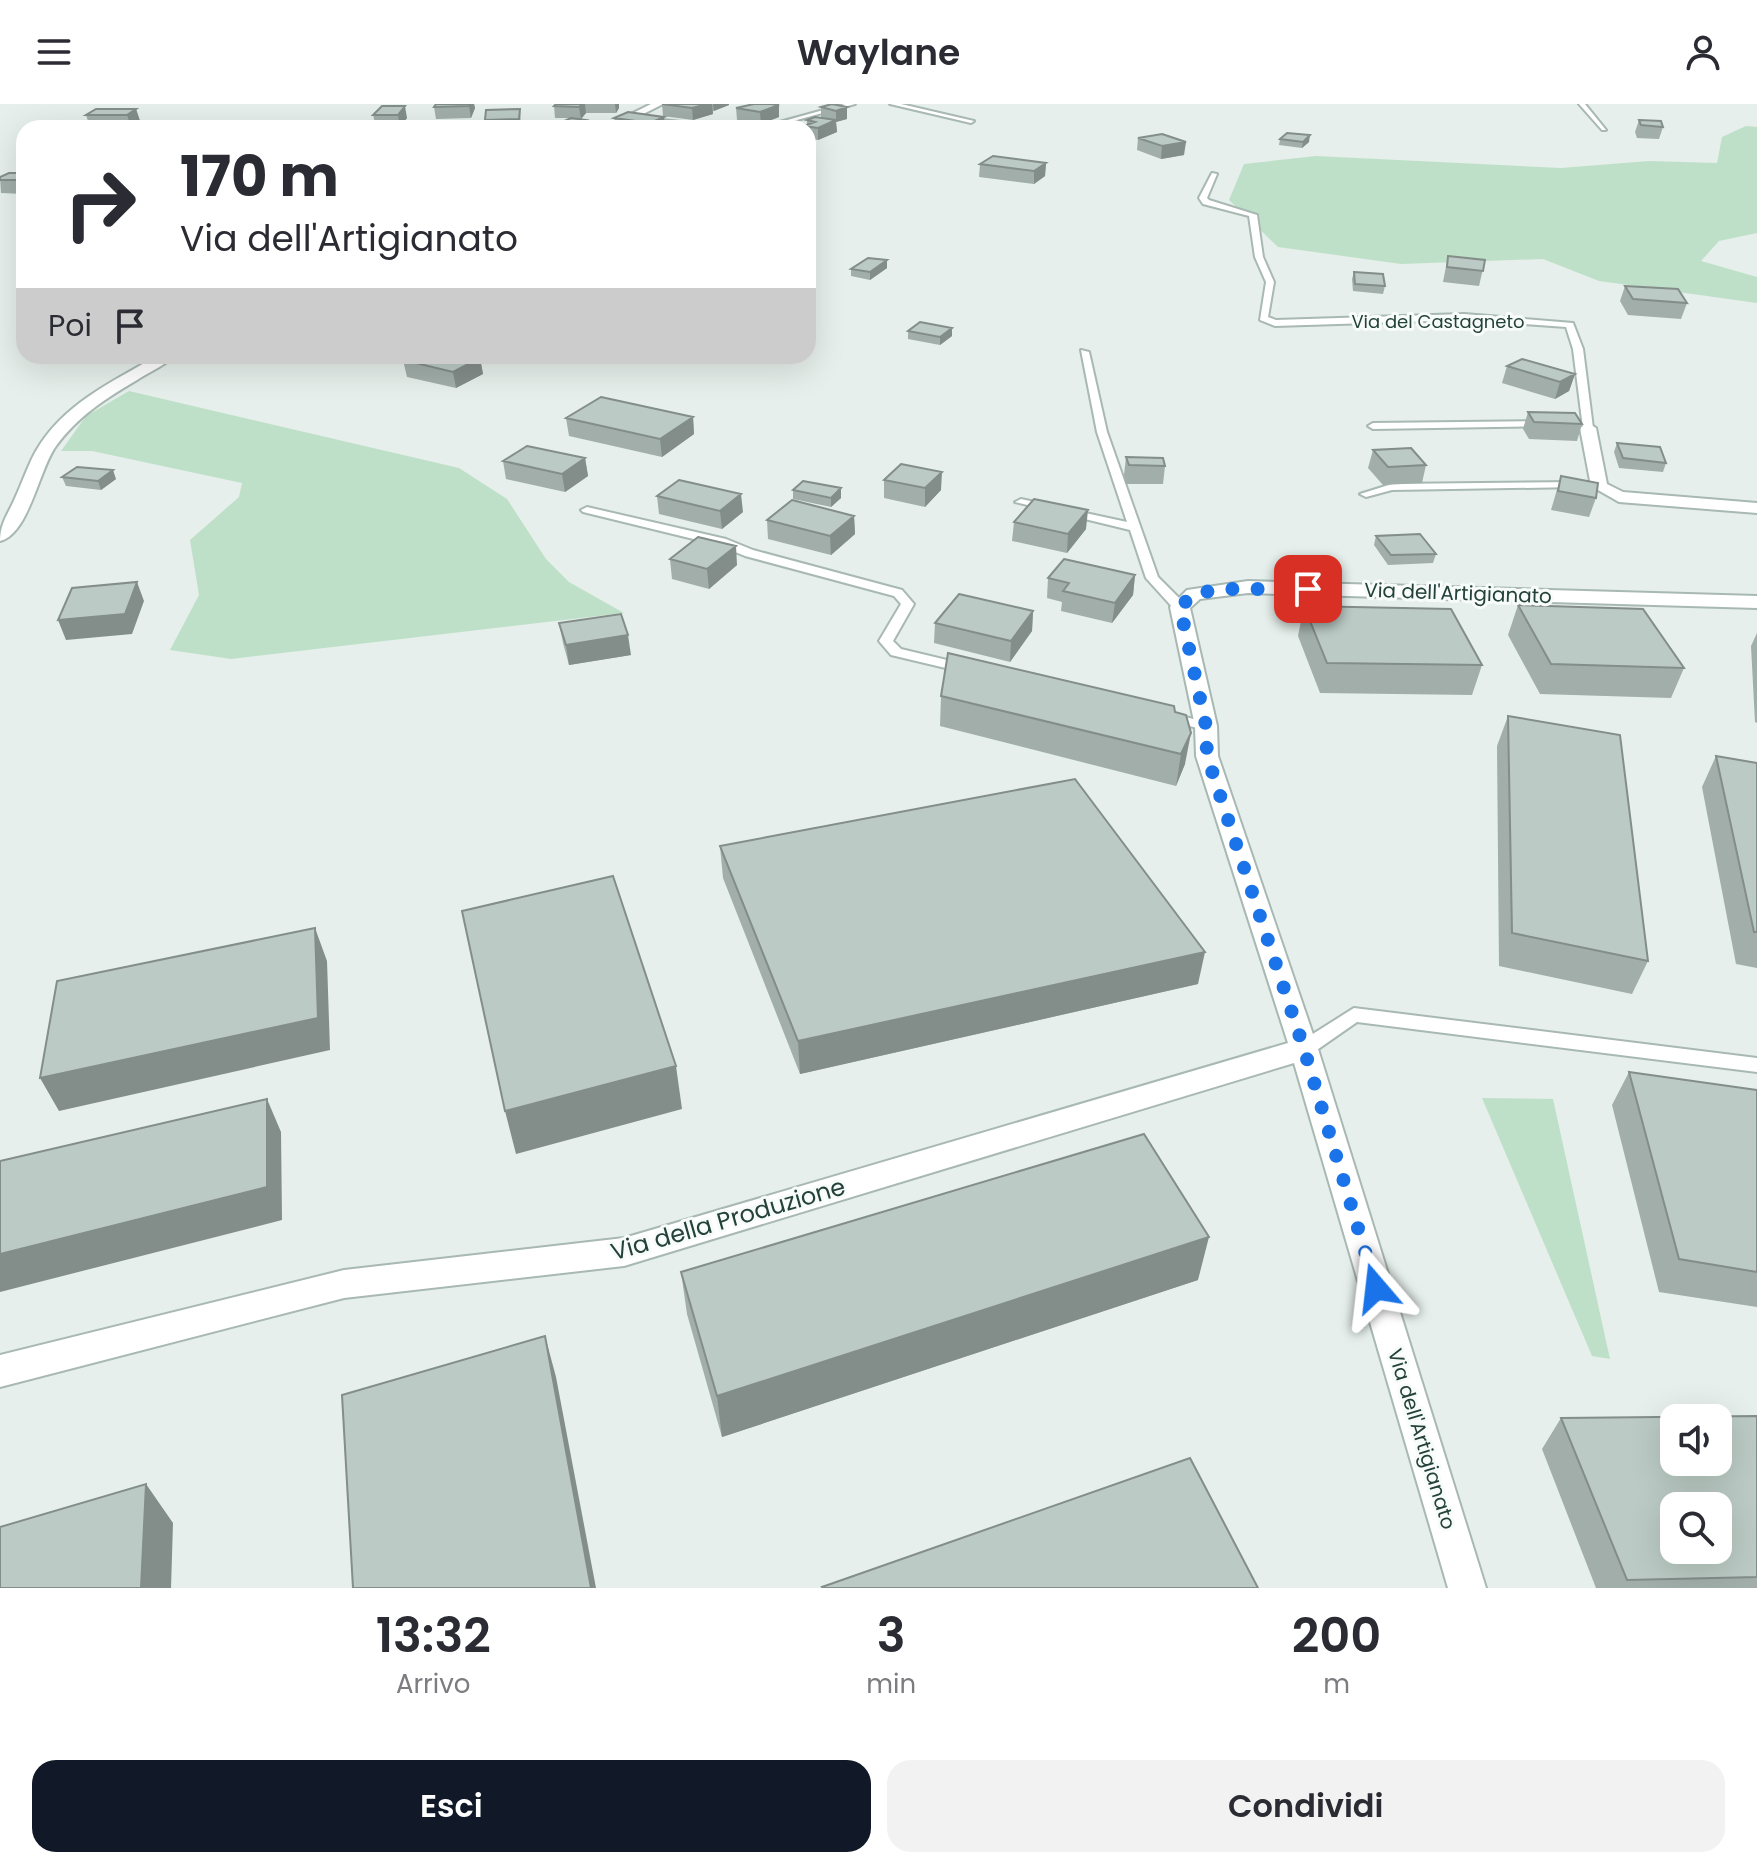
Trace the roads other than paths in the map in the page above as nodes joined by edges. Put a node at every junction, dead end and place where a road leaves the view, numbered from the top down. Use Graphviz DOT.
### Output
graph roads {
  1 [pos="658,104"];
  2 [pos="852,104"];
  3 [pos="893,104"];
  4 [pos="1582,104"];
  5 [pos="631,117"];
  6 [pos="625,120"];
  7 [pos="655,120"];
  8 [pos="791,120"];
  9 [pos="971,121"];
  10 [pos="1604,129"];
  11 [pos="1214,174"];
  12 [pos="1084,352"];
  13 [pos="153,364"];
  14 [pos="1557,424"];
  15 [pos="1582,425"];
  16 [pos="1373,426"];
  17 [pos="1599,486"];
  18 [pos="1366,494"];
  19 [pos="1021,502"];
  20 [pos="1757,508"];
  21 [pos="587,510"];
  22 [pos="1134,527"];
  23 [pos="0,536"];
  24 [pos="1757,602"];
  25 [pos="1180,607"];
  26 [pos="1206,726"];
  27 [pos="1304,1049"];
  28 [pos="1757,1065"];
  29 [pos="0,1371"];
  30 [pos="1467,1588"];
  1 -- 5 [label="street"];
  2 -- 8 [label="lane"];
  3 -- 9 [label="lane"];
  4 -- 10 [label="lane"];
  5 -- 6 [label="street"];
  5 -- 7 [label="lane"];
  11 -- 15 [label="lane, Via del Castagneto"];
  12 -- 22 [label="lane"];
  13 -- 23 [label="street"];
  14 -- 16 [label="lane"];
  15 -- 17 [label="street, Via del Castagneto"];
  17 -- 18 [label="lane"];
  17 -- 20 [label="street"];
  19 -- 22 [label="lane"];
  21 -- 26 [label="lane"];
  22 -- 25 [label="lane"];
  24 -- 25 [label="street, Via dell'Artigianato"];
  25 -- 26 [label="street, Via dell'Artigianato"];
  26 -- 27 [label="street, Via dell'Artigianato"];
  27 -- 28 [label="lane"];
  27 -- 29 [label="street, Via della Produzione"];
  27 -- 30 [label="street, Via dell'Artigianato"];
}
